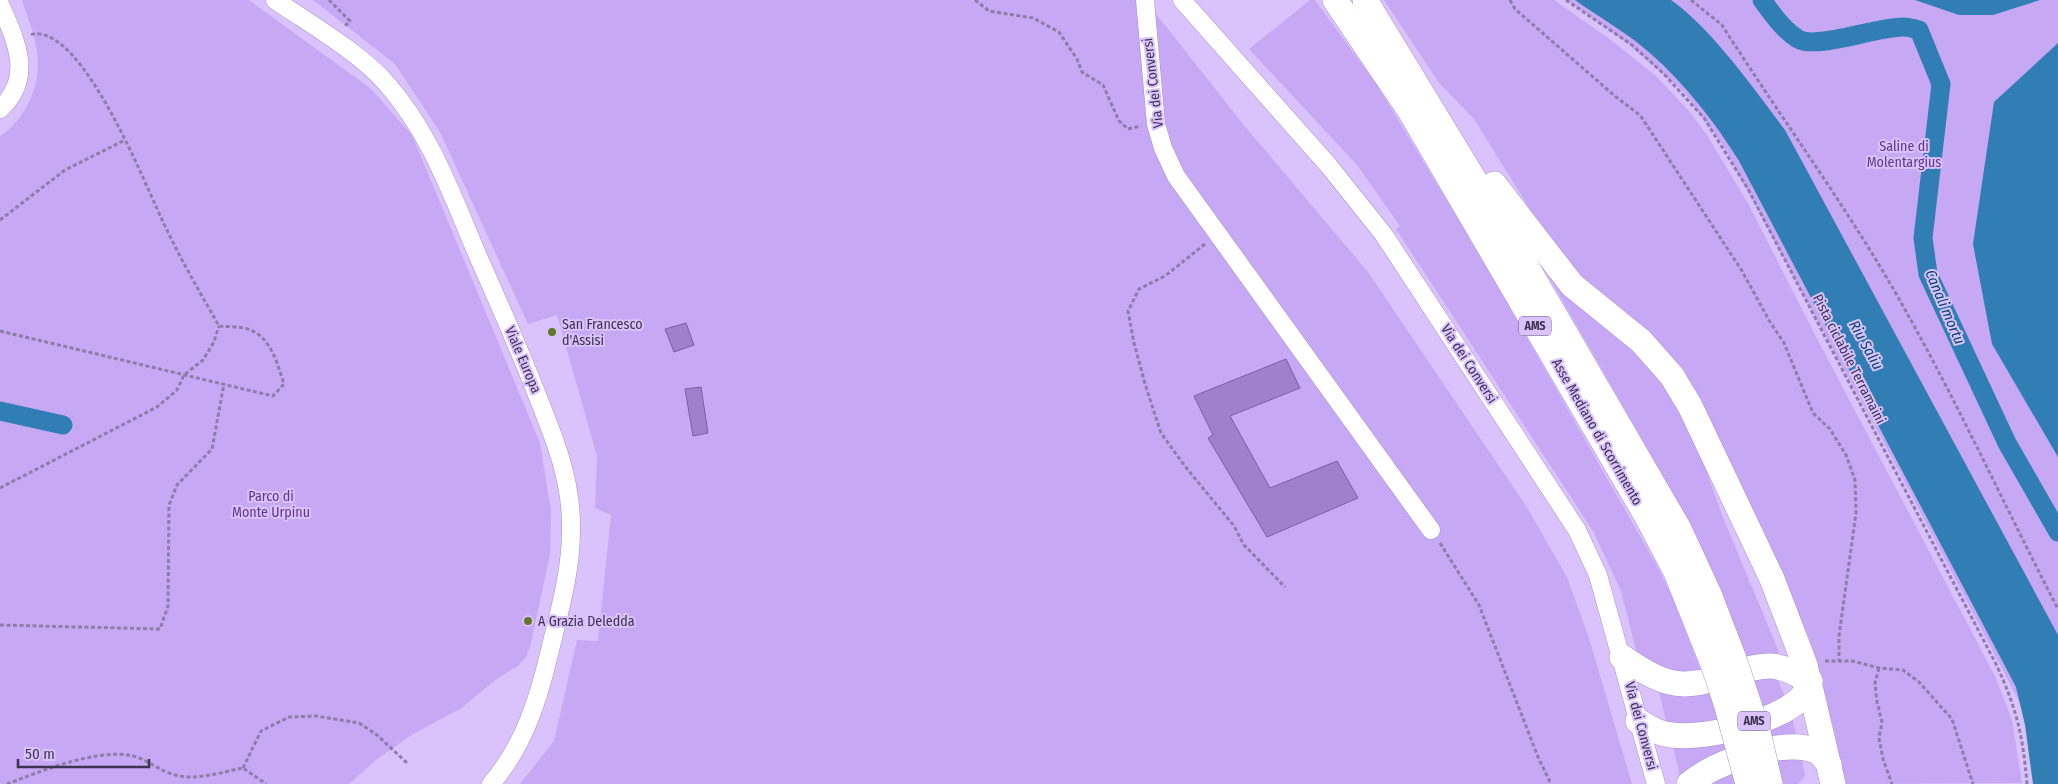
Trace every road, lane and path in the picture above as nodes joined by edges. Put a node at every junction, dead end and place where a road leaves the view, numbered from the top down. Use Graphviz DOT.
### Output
graph roads {
  1 [pos="275,0"];
  2 [pos="976,0"];
  3 [pos="1145,0"];
  4 [pos="1182,0"];
  5 [pos="1335,0"];
  6 [pos="1365,0"];
  7 [pos="1510,0"];
  8 [pos="1566,0"];
  9 [pos="1692,0"];
  10 [pos="0,4"];
  11 [pos="33,34"];
  12 [pos="0,109"];
  13 [pos="1156,124"];
  14 [pos="125,140"];
  15 [pos="1472,174"];
  16 [pos="0,220"];
  17 [pos="1218,234"];
  18 [pos="219,326"];
  19 [pos="0,331"];
  20 [pos="184,375"];
  21 [pos="224,384"];
  22 [pos="0,488"];
  23 [pos="1431,530"];
  24 [pos="1285,586"];
  25 [pos="2058,609"];
  26 [pos="0,625"];
  27 [pos="1622,657"];
  28 [pos="1723,661"];
  29 [pos="1839,661"];
  30 [pos="1879,668"];
  31 [pos="1807,673"];
  32 [pos="1638,721"];
  33 [pos="407,763"];
  34 [pos="243,768"];
  35 [pos="1827,777"];
  36 [pos="7,784"];
  37 [pos="266,784"];
  38 [pos="491,784"];
  39 [pos="1551,784"];
  40 [pos="1656,784"];
  41 [pos="1689,784"];
  42 [pos="1748,784"];
  43 [pos="1770,784"];
  44 [pos="1892,784"];
  45 [pos="1973,784"];
  46 [pos="2027,784"];
  1 -- 38 [label="street, Viale Europa"];
  2 -- 13 [label="path"];
  3 -- 13 [label="street, Via dei Conversi"];
  4 -- 27 [label="street, Via dei Conversi"];
  5 -- 28 [label="highway, Asse Mediano di Scorrimento / AMS"];
  6 -- 15 [label="highway, Asse Mediano di Scorrimento / AMS"];
  7 -- 29 [label="path"];
  8 -- 46 [label="path, Pista ciclabile Terramaini"];
  9 -- 25 [label="path"];
  10 -- 12 [label="street"];
  11 -- 14 [label="path"];
  13 -- 17 [label="street, Via dei Conversi"];
  14 -- 16 [label="path"];
  14 -- 18 [label="path"];
  15 -- 28 [label="highway, Asse Mediano di Scorrimento / AMS"];
  15 -- 31 [label="highway"];
  17 -- 23 [label="street, Via dei Conversi"];
  17 -- 24 [label="path"];
  18 -- 20 [label="path"];
  18 -- 21 [label="path"];
  19 -- 20 [label="path"];
  20 -- 21 [label="path"];
  20 -- 22 [label="path"];
  21 -- 26 [label="path"];
  23 -- 39 [label="path"];
  27 -- 31 [label="highway"];
  27 -- 32 [label="street, Via dei Conversi"];
  28 -- 42 [label="highway, Asse Mediano di Scorrimento / AMS, bridge"];
  28 -- 43 [label="highway, Asse Mediano di Scorrimento / AMS, bridge"];
  29 -- 30 [label="path"];
  29 -- 31 [label="path"];
  30 -- 44 [label="path"];
  30 -- 45 [label="path"];
  31 -- 32 [label="highway"];
  31 -- 35 [label="highway"];
  32 -- 40 [label="street, Via dei Conversi"];
  33 -- 34 [label="path"];
  34 -- 36 [label="path"];
  34 -- 37 [label="path"];
  35 -- 41 [label="highway"];
}
